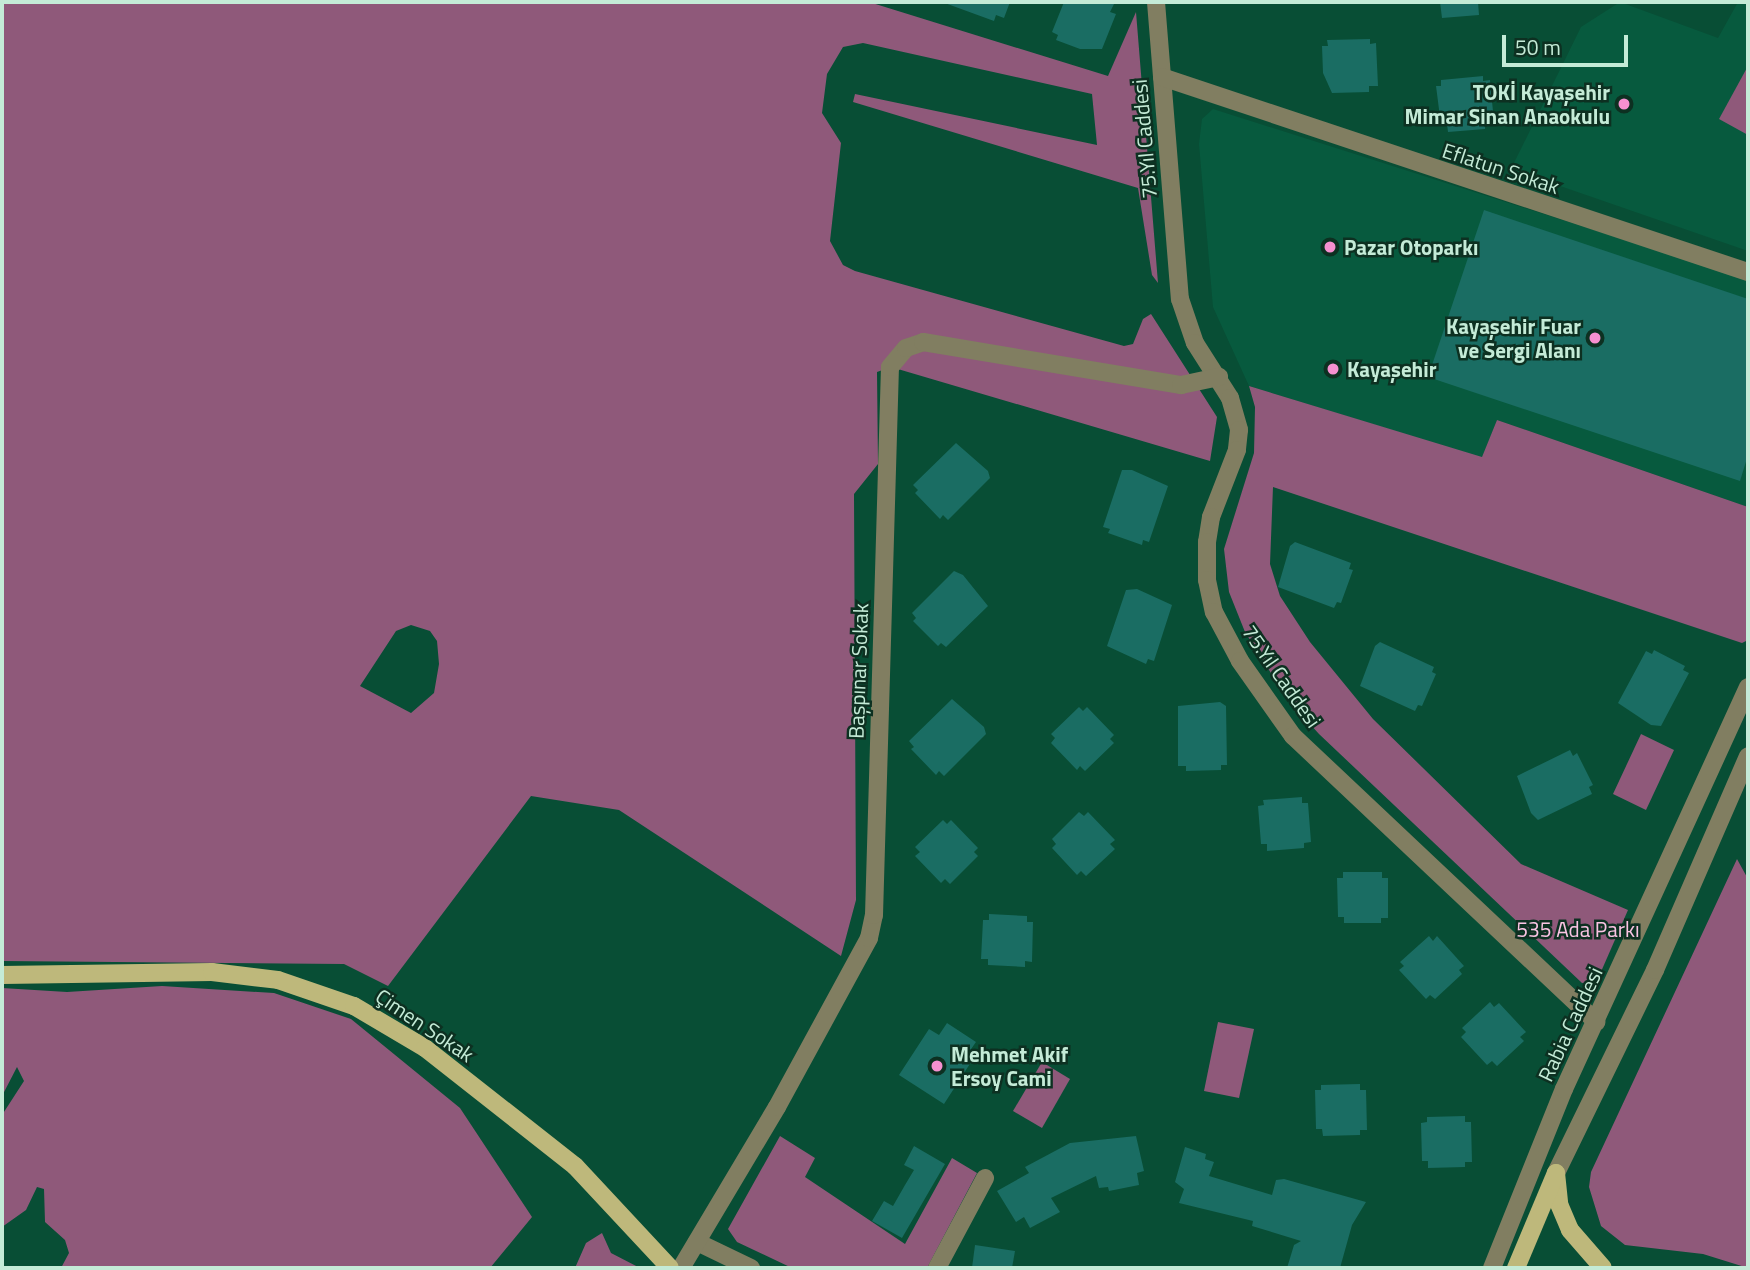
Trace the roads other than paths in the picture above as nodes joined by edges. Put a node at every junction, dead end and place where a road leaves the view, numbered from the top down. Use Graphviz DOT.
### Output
graph roads {
  1 [pos="1156,2"];
  2 [pos="1162,77"];
  3 [pos="1748,272"];
  4 [pos="1219,377"];
  5 [pos="1748,687"];
  6 [pos="1748,756"];
  7 [pos="2,975"];
  8 [pos="1596,1022"];
  9 [pos="1556,1173"];
  10 [pos="985,1178"];
  11 [pos="697,1242"];
  12 [pos="670,1268"];
  13 [pos="681,1268"];
  14 [pos="751,1268"];
  15 [pos="937,1268"];
  16 [pos="1492,1268"];
  17 [pos="1516,1268"];
  18 [pos="1603,1268"];
  1 -- 2 [label="street, 75.Yıl Caddesi"];
  2 -- 3 [label="street, Eflatun Sokak"];
  2 -- 4 [label="street, 75.Yıl Caddesi"];
  4 -- 8 [label="street, 75.Yıl Caddesi"];
  4 -- 11 [label="street, Başpınar Sokak"];
  5 -- 8 [label="street, Rabia Caddesi"];
  6 -- 9 [label="street"];
  7 -- 12 [label="main road, Çimen Sokak"];
  8 -- 16 [label="street, Rabia Caddesi"];
  9 -- 17 [label="main road"];
  9 -- 18 [label="main road"];
  10 -- 15 [label="street"];
  11 -- 13 [label="street, Başpınar Sokak"];
  11 -- 14 [label="street"];
}
